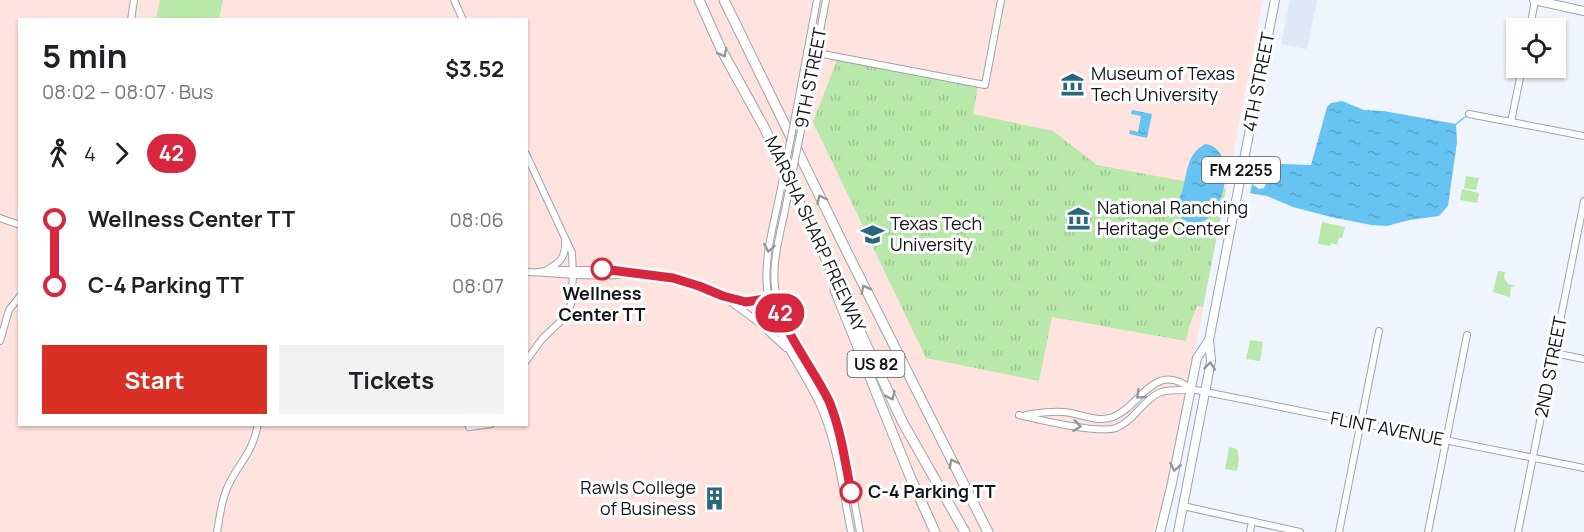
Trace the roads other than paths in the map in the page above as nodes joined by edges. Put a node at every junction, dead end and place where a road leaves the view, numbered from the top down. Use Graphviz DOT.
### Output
graph roads {
  1 [pos="134,0"];
  2 [pos="454,0"];
  3 [pos="699,0"];
  4 [pos="724,0"];
  5 [pos="817,0"];
  6 [pos="826,0"];
  7 [pos="1001,0"];
  8 [pos="1275,0"];
  9 [pos="1535,0"];
  10 [pos="1584,10"];
  11 [pos="130,18"];
  12 [pos="462,18"];
  13 [pos="1532,18"];
  14 [pos="807,51"];
  15 [pos="815,53"];
  16 [pos="1520,78"];
  17 [pos="1469,114"];
  18 [pos="1511,122"];
  19 [pos="1584,136"];
  20 [pos="528,158"];
  21 [pos="795,191"];
  22 [pos="1584,201"];
  23 [pos="0,218"];
  24 [pos="18,224"];
  25 [pos="564,233"];
  26 [pos="528,272"];
  27 [pos="539,272"];
  28 [pos="573,272"];
  29 [pos="723,296"];
  30 [pos="776,297"];
  31 [pos="768,298"];
  32 [pos="18,299"];
  33 [pos="1379,331"];
  34 [pos="1467,335"];
  35 [pos="1209,340"];
  36 [pos="0,341"];
  37 [pos="1554,353"];
  38 [pos="792,355"];
  39 [pos="528,358"];
  40 [pos="1584,359"];
  41 [pos="1191,389"];
  42 [pos="1206,392"];
  43 [pos="1361,423"];
  44 [pos="257,426"];
  45 [pos="476,426"];
  46 [pos="469,427"];
  47 [pos="1446,441"];
  48 [pos="1533,458"];
  49 [pos="1584,468"];
  50 [pos="1183,507"];
  51 [pos="1252,522"];
  52 [pos="217,532"];
  53 [pos="850,532"];
  54 [pos="860,532"];
  55 [pos="934,532"];
  56 [pos="965,532"];
  57 [pos="989,532"];
  58 [pos="1160,532"];
  59 [pos="1178,532"];
  60 [pos="1250,532"];
  61 [pos="1300,532"];
  62 [pos="1339,532"];
  63 [pos="1428,532"];
  64 [pos="1518,532"];
  1 -- 11 [label="street"];
  2 -- 12 [label="street"];
  3 -- 21 [label="highway, MARSHA SHARP FREEWAY / US 82, one-way"];
  57 -- 4 [label="highway, MARSHA SHARP FREEWAY / US 82, one-way"];
  5 -- 14 [label="street, 9TH STREET"];
  6 -- 15 [label="street, 9TH STREET"];
  7 -- 15 [label="street"];
  8 -- 35 [label="main road, 4TH STREET / FM 2255"];
  9 -- 10 [label="main road"];
  9 -- 13 [label="street"];
  14 -- 15 [label="street"];
  14 -- 31 [label="street, 9TH STREET, one-way, bridge"];
  15 -- 30 [label="street, 9TH STREET, bridge"];
  16 -- 18 [label="street"];
  17 -- 18 [label="street"];
  18 -- 19 [label="street"];
  20 -- 25 [label="street"];
  21 -- 55 [label="highway"];
  21 -- 56 [label="highway, MARSHA SHARP FREEWAY / US 82, one-way"];
  22 -- 37 [label="street, 2ND STREET"];
  23 -- 24 [label="street"];
  25 -- 27 [label="street"];
  25 -- 28 [label="street"];
  26 -- 27 [label="street"];
  27 -- 28 [label="street"];
  28 -- 29 [label="street"];
  28 -- 39 [label="street"];
  29 -- 31 [label="street"];
  29 -- 38 [label="street"];
  30 -- 31 [label="street"];
  30 -- 54 [label="street"];
  31 -- 38 [label="street"];
  32 -- 36 [label="street"];
  33 -- 43 [label="street"];
  34 -- 47 [label="street"];
  35 -- 41 [label="main road, 4TH STREET / FM 2255"];
  42 -- 35 [label="main road, 4TH STREET / FM 2255, one-way"];
  37 -- 40 [label="street"];
  37 -- 48 [label="street, 2ND STREET"];
  38 -- 53 [label="street"];
  41 -- 41 [label="street, FLINT AVENUE, one-way"];
  41 -- 42 [label="street, FLINT AVENUE"];
  41 -- 58 [label="main road, 4TH STREET / FM 2255, one-way"];
  42 -- 43 [label="street, FLINT AVENUE"];
  42 -- 50 [label="main road, 4TH STREET / FM 2255"];
  43 -- 47 [label="street, FLINT AVENUE"];
  43 -- 62 [label="street"];
  44 -- 52 [label="street"];
  45 -- 46 [label="street"];
  47 -- 48 [label="street, FLINT AVENUE"];
  47 -- 63 [label="street"];
  48 -- 49 [label="street, FLINT AVENUE"];
  48 -- 64 [label="street, 2ND STREET"];
  50 -- 51 [label="street"];
  50 -- 59 [label="main road, 4TH STREET / FM 2255"];
  51 -- 60 [label="street"];
  51 -- 61 [label="street"];
}
